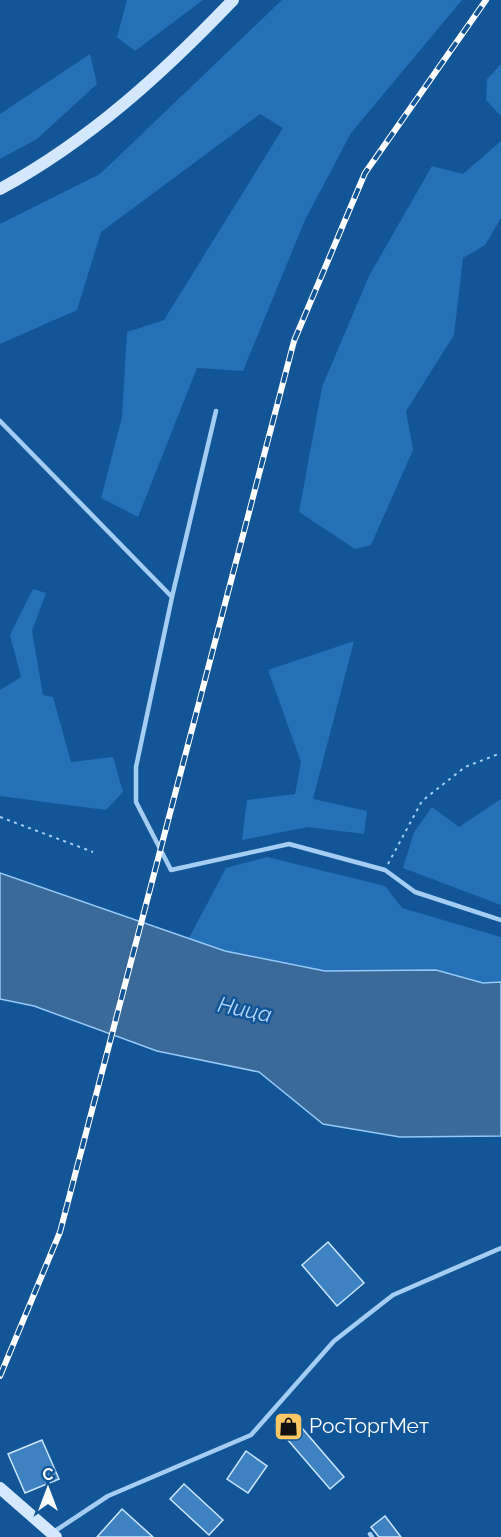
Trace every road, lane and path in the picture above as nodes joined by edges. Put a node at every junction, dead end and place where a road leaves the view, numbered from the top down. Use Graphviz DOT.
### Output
graph roads {
  1 [pos="233,0"];
  2 [pos="0,189"];
  3 [pos="216,411"];
  4 [pos="0,421"];
  5 [pos="172,597"];
  6 [pos="501,753"];
  7 [pos="0,818"];
  8 [pos="93,852"];
  9 [pos="386,870"];
  10 [pos="501,920"];
  11 [pos="501,1248"];
  12 [pos="0,1488"];
  13 [pos="52,1536"];
  1 -- 2 [label="street"];
  3 -- 5 [label="lane"];
  4 -- 5 [label="lane"];
  5 -- 9 [label="lane"];
  6 -- 9 [label="path"];
  7 -- 8 [label="path"];
  9 -- 10 [label="lane"];
  11 -- 13 [label="lane"];
  12 -- 13 [label="street"];
}
